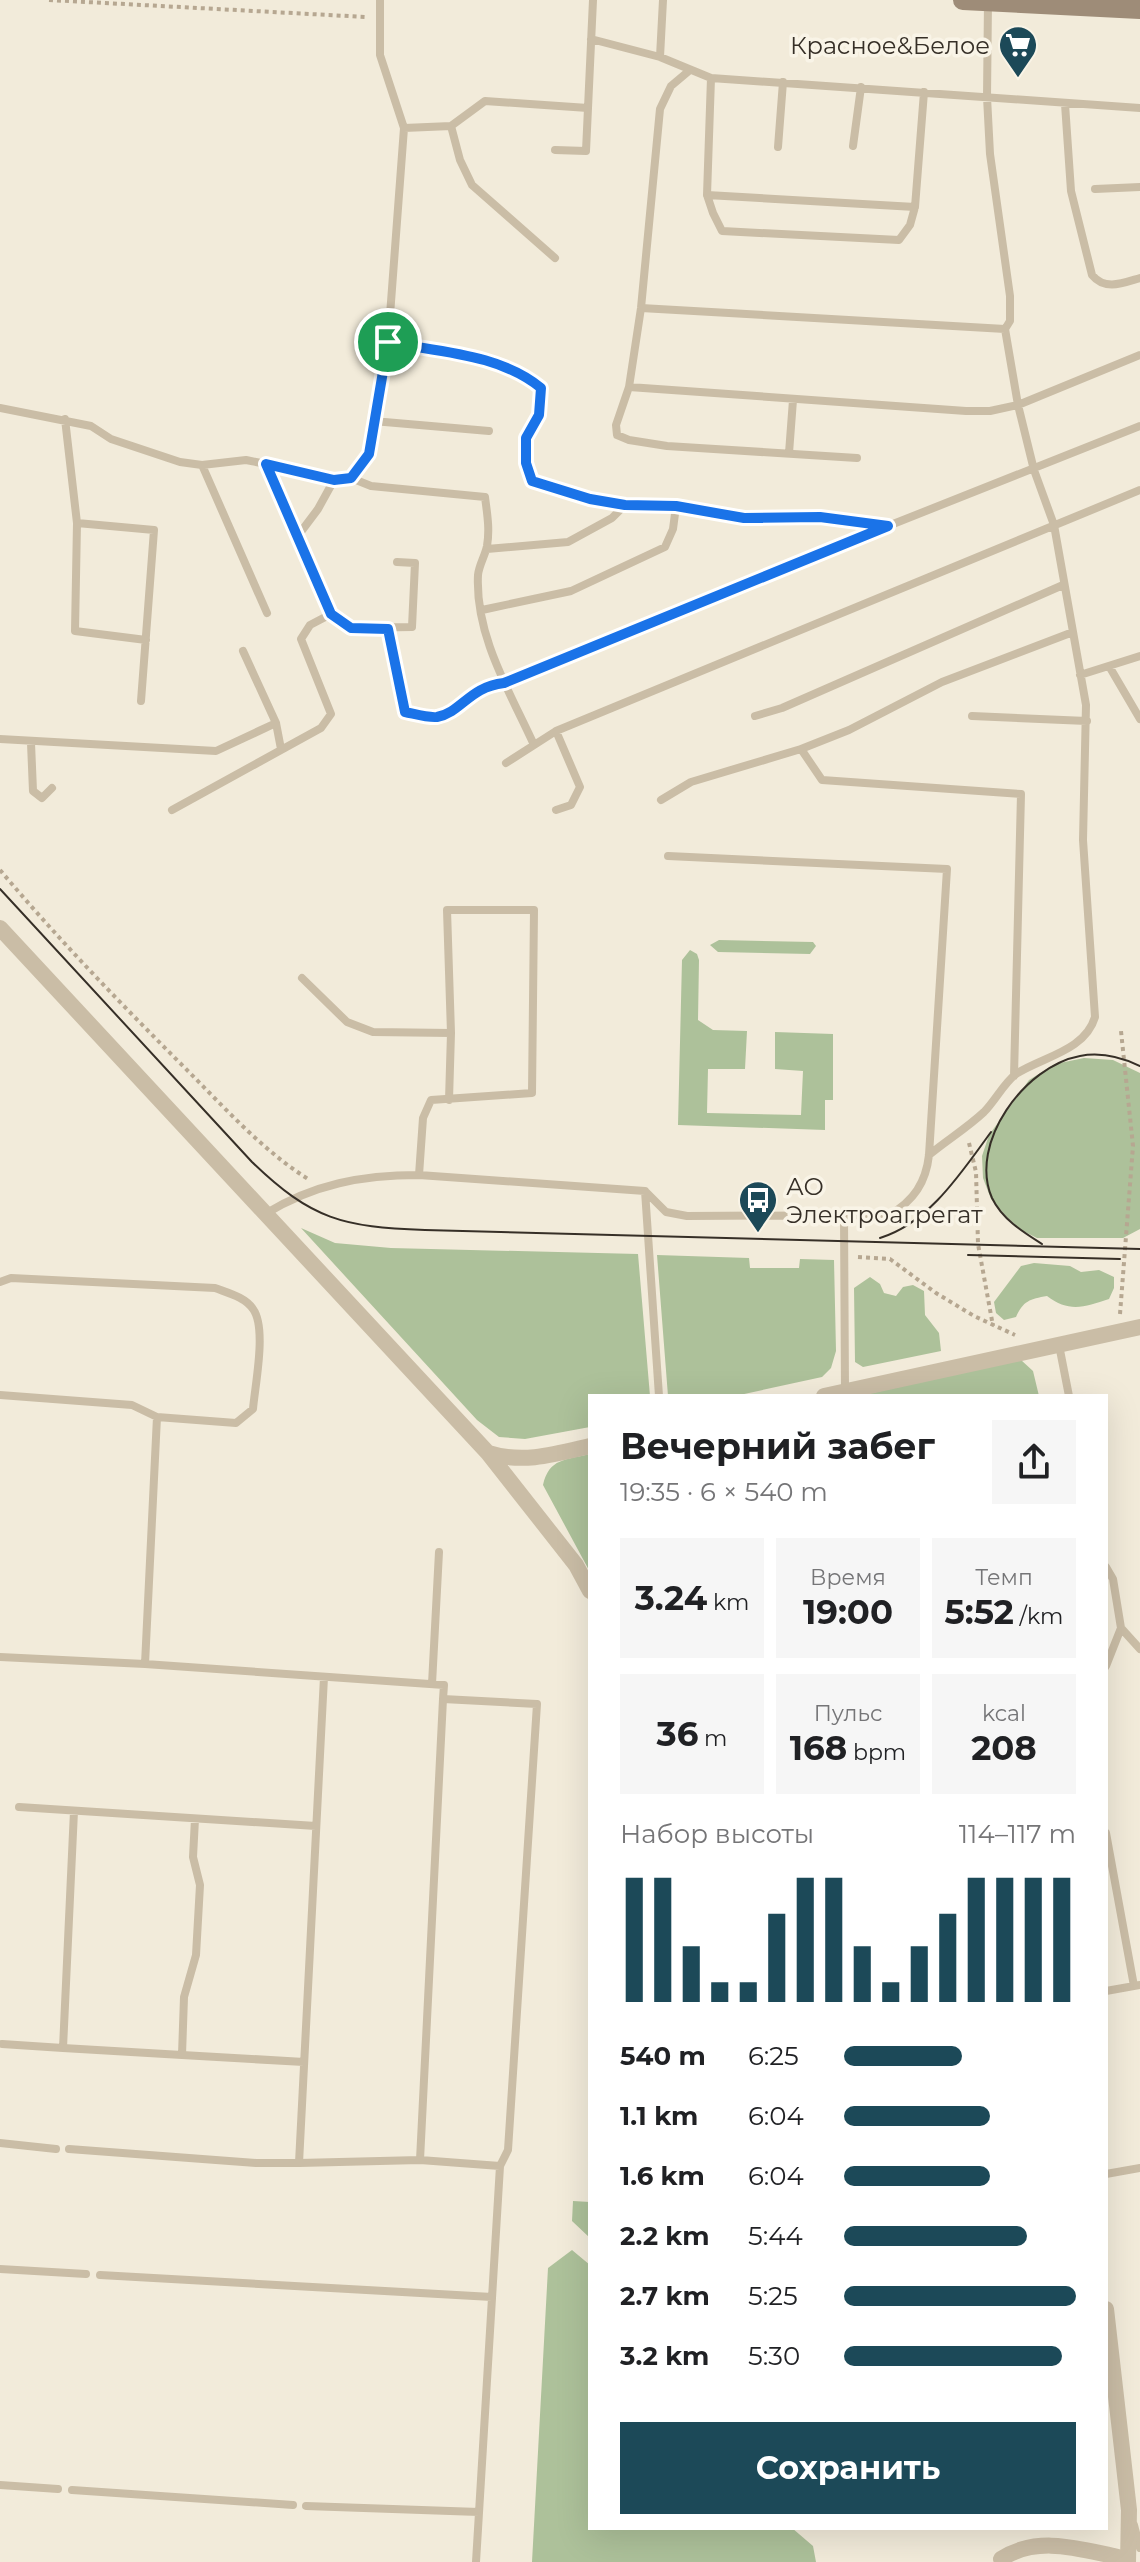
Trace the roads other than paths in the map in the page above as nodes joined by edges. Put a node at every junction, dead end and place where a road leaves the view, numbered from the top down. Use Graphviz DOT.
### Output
graph roads {
  1 [pos="380,0"];
  2 [pos="593,0"];
  3 [pos="663,0"];
  4 [pos="963,0"];
  5 [pos="988,1"];
  6 [pos="1140,9"];
  7 [pos="591,39"];
  8 [pos="660,57"];
  9 [pos="690,70"];
  10 [pos="711,78"];
  11 [pos="783,82"];
  12 [pos="861,87"];
  13 [pos="924,92"];
  14 [pos="987,97"];
  15 [pos="1065,104"];
  16 [pos="588,108"];
  17 [pos="1140,108"];
  18 [pos="451,126"];
  19 [pos="404,128"];
  20 [pos="853,146"];
  21 [pos="778,147"];
  22 [pos="555,150"];
  23 [pos="1140,187"];
  24 [pos="1095,189"];
  25 [pos="707,195"];
  26 [pos="915,207"];
  27 [pos="555,258"];
  28 [pos="1140,278"];
  29 [pos="641,308"];
  30 [pos="1005,329"];
  31 [pos="388,342"];
  32 [pos="1140,355"];
  33 [pos="629,387"];
  34 [pos="793,400"];
  35 [pos="1018,405"];
  36 [pos="0,408"];
  37 [pos="65,419"];
  38 [pos="373,421"];
  39 [pos="1140,426"];
  40 [pos="489,431"];
  41 [pos="789,453"];
  42 [pos="857,458"];
  43 [pos="266,464"];
  44 [pos="202,465"];
  45 [pos="1034,470"];
  46 [pos="351,478"];
  47 [pos="334,480"];
  48 [pos="1140,490"];
  49 [pos="625,505"];
  50 [pos="676,506"];
  51 [pos="77,523"];
  52 [pos="1054,525"];
  53 [pos="888,526"];
  54 [pos="297,537"];
  55 [pos="487,549"];
  56 [pos="397,562"];
  57 [pos="1063,585"];
  58 [pos="482,610"];
  59 [pos="267,613"];
  60 [pos="331,614"];
  61 [pos="388,629"];
  62 [pos="1073,632"];
  63 [pos="146,640"];
  64 [pos="243,651"];
  65 [pos="1140,656"];
  66 [pos="1109,666"];
  67 [pos="1080,675"];
  68 [pos="504,683"];
  69 [pos="141,701"];
  70 [pos="755,716"];
  71 [pos="972,716"];
  72 [pos="1140,719"];
  73 [pos="1087,721"];
  74 [pos="276,723"];
  75 [pos="556,731"];
  76 [pos="0,739"];
  77 [pos="31,743"];
  78 [pos="534,745"];
  79 [pos="281,749"];
  80 [pos="801,749"];
  81 [pos="506,763"];
  82 [pos="52,788"];
  83 [pos="661,800"];
  84 [pos="172,810"];
  85 [pos="556,810"];
  86 [pos="668,856"];
  87 [pos="0,928"];
  88 [pos="302,978"];
  89 [pos="451,1033"];
  90 [pos="1014,1076"];
  91 [pos="449,1100"];
  92 [pos="929,1155"];
  93 [pos="419,1175"];
  94 [pos="645,1191"];
  95 [pos="265,1214"];
  96 [pos="844,1216"];
  97 [pos="0,1282"];
  98 [pos="1140,1327"];
  99 [pos="1059,1345"];
  100 [pos="845,1391"];
  101 [pos="659,1394"];
  102 [pos="832,1394"];
  103 [pos="1069,1394"];
  104 [pos="0,1395"];
  105 [pos="157,1417"];
  106 [pos="588,1446"];
  107 [pos="488,1453"];
  108 [pos="439,1552"];
  109 [pos="1108,1570"];
  110 [pos="588,1587"];
  111 [pos="1121,1628"];
  112 [pos="1140,1649"];
  113 [pos="0,1657"];
  114 [pos="1108,1661"];
  115 [pos="145,1664"];
  116 [pos="324,1677"];
  117 [pos="432,1684"];
  118 [pos="443,1699"];
  119 [pos="19,1807"];
  120 [pos="74,1811"];
  121 [pos="195,1819"];
  122 [pos="316,1826"];
  123 [pos="1108,1843"];
  124 [pos="1137,1986"];
  125 [pos="1108,1991"];
  126 [pos="2,2044"];
  127 [pos="63,2048"];
  128 [pos="182,2055"];
  129 [pos="304,2062"];
  130 [pos="0,2143"];
  131 [pos="56,2149"];
  132 [pos="69,2149"];
  133 [pos="420,2160"];
  134 [pos="299,2163"];
  135 [pos="500,2166"];
  136 [pos="1140,2168"];
  137 [pos="1108,2174"];
  138 [pos="0,2269"];
  139 [pos="86,2274"];
  140 [pos="100,2275"];
  141 [pos="492,2297"];
  142 [pos="1108,2326"];
  143 [pos="0,2485"];
  144 [pos="58,2489"];
  145 [pos="72,2490"];
  146 [pos="293,2505"];
  147 [pos="306,2506"];
  148 [pos="1129,2510"];
  149 [pos="479,2512"];
  150 [pos="1140,2548"];
  151 [pos="1001,2559"];
  152 [pos="476,2562"];
  153 [pos="1125,2562"];
  1 -- 19 [label="lane"];
  2 -- 7 [label="lane"];
  3 -- 8 [label="lane"];
  4 -- 5 [label="main road"];
  5 -- 6 [label="main road"];
  5 -- 14 [label="lane"];
  7 -- 8 [label="lane"];
  7 -- 16 [label="lane"];
  8 -- 9 [label="lane"];
  9 -- 10 [label="lane"];
  9 -- 29 [label="lane"];
  10 -- 11 [label="lane"];
  10 -- 25 [label="lane"];
  11 -- 12 [label="lane"];
  11 -- 21 [label="lane"];
  12 -- 13 [label="lane"];
  12 -- 20 [label="lane"];
  13 -- 14 [label="lane"];
  13 -- 26 [label="lane"];
  14 -- 15 [label="lane"];
  14 -- 30 [label="lane"];
  15 -- 17 [label="lane"];
  15 -- 28 [label="lane"];
  16 -- 18 [label="lane"];
  16 -- 22 [label="lane"];
  18 -- 19 [label="lane"];
  18 -- 27 [label="lane"];
  19 -- 31 [label="lane"];
  23 -- 24 [label="lane"];
  25 -- 26 [label="lane"];
  25 -- 26 [label="lane"];
  29 -- 30 [label="lane"];
  29 -- 33 [label="lane"];
  30 -- 35 [label="lane"];
  31 -- 38 [label="lane"];
  31 -- 49 [label="lane"];
  32 -- 35 [label="lane"];
  33 -- 34 [label="lane"];
  33 -- 41 [label="lane"];
  34 -- 35 [label="lane"];
  34 -- 41 [label="lane"];
  35 -- 45 [label="lane"];
  36 -- 37 [label="lane"];
  37 -- 44 [label="lane"];
  37 -- 51 [label="lane"];
  38 -- 40 [label="lane"];
  38 -- 46 [label="lane"];
  39 -- 45 [label="lane"];
  41 -- 42 [label="lane"];
  43 -- 44 [label="lane"];
  43 -- 47 [label="lane"];
  43 -- 54 [label="lane"];
  44 -- 59 [label="lane"];
  45 -- 52 [label="lane"];
  45 -- 53 [label="lane"];
  46 -- 47 [label="lane"];
  46 -- 55 [label="lane"];
  47 -- 54 [label="lane"];
  48 -- 52 [label="lane"];
  49 -- 50 [label="lane"];
  49 -- 55 [label="lane"];
  50 -- 53 [label="lane"];
  50 -- 58 [label="lane"];
  51 -- 63 [label="lane"];
  51 -- 63 [label="lane"];
  52 -- 57 [label="lane"];
  52 -- 75 [label="lane"];
  53 -- 68 [label="lane"];
  54 -- 60 [label="lane"];
  55 -- 58 [label="lane"];
  56 -- 61 [label="lane"];
  57 -- 62 [label="lane"];
  57 -- 70 [label="lane"];
  58 -- 68 [label="lane"];
  60 -- 61 [label="lane"];
  60 -- 79 [label="lane"];
  61 -- 68 [label="lane"];
  62 -- 67 [label="lane"];
  62 -- 80 [label="lane"];
  63 -- 69 [label="lane"];
  64 -- 74 [label="lane"];
  65 -- 66 [label="lane"];
  66 -- 67 [label="lane"];
  66 -- 72 [label="lane"];
  67 -- 73 [label="lane"];
  68 -- 78 [label="lane"];
  71 -- 73 [label="lane"];
  73 -- 90 [label="lane"];
  74 -- 77 [label="lane"];
  74 -- 79 [label="lane"];
  75 -- 78 [label="lane"];
  75 -- 85 [label="lane"];
  76 -- 77 [label="lane"];
  77 -- 82 [label="lane"];
  78 -- 81 [label="lane"];
  79 -- 84 [label="lane"];
  80 -- 83 [label="lane"];
  80 -- 90 [label="lane"];
  86 -- 92 [label="lane"];
  87 -- 95 [label="street"];
  88 -- 89 [label="lane"];
  89 -- 91 [label="lane"];
  89 -- 91 [label="lane"];
  90 -- 92 [label="lane"];
  91 -- 93 [label="lane"];
  92 -- 96 [label="lane"];
  93 -- 94 [label="lane"];
  93 -- 95 [label="lane"];
  94 -- 96 [label="lane"];
  94 -- 101 [label="lane"];
  95 -- 107 [label="street"];
  96 -- 100 [label="lane"];
  97 -- 105 [label="lane"];
  98 -- 99 [label="street"];
  99 -- 100 [label="street"];
  99 -- 103 [label="lane"];
  100 -- 102 [label="street"];
  104 -- 105 [label="lane"];
  105 -- 115 [label="lane"];
  106 -- 107 [label="street"];
  107 -- 110 [label="street"];
  108 -- 117 [label="lane"];
  109 -- 111 [label="lane"];
  111 -- 112 [label="lane"];
  111 -- 114 [label="lane"];
  113 -- 115 [label="lane"];
  115 -- 116 [label="lane"];
  116 -- 117 [label="lane"];
  116 -- 122 [label="lane"];
  117 -- 118 [label="lane"];
  118 -- 133 [label="lane"];
  118 -- 135 [label="lane"];
  119 -- 120 [label="lane"];
  120 -- 121 [label="lane"];
  120 -- 127 [label="lane"];
  121 -- 122 [label="lane"];
  121 -- 128 [label="lane"];
  122 -- 129 [label="lane"];
  123 -- 124 [label="lane"];
  124 -- 125 [label="lane"];
  126 -- 127 [label="lane"];
  127 -- 128 [label="lane"];
  128 -- 129 [label="lane"];
  129 -- 134 [label="lane"];
  130 -- 131 [label="lane"];
  132 -- 134 [label="lane"];
  133 -- 134 [label="lane"];
  133 -- 135 [label="lane"];
  135 -- 141 [label="lane"];
  136 -- 137 [label="lane"];
  138 -- 139 [label="lane"];
  140 -- 141 [label="lane"];
  141 -- 149 [label="lane"];
  142 -- 148 [label="street"];
  143 -- 144 [label="lane"];
  145 -- 146 [label="lane"];
  147 -- 149 [label="lane"];
  148 -- 150 [label="lane"];
  148 -- 153 [label="street"];
  149 -- 152 [label="lane"];
  151 -- 153 [label="street"];
}
